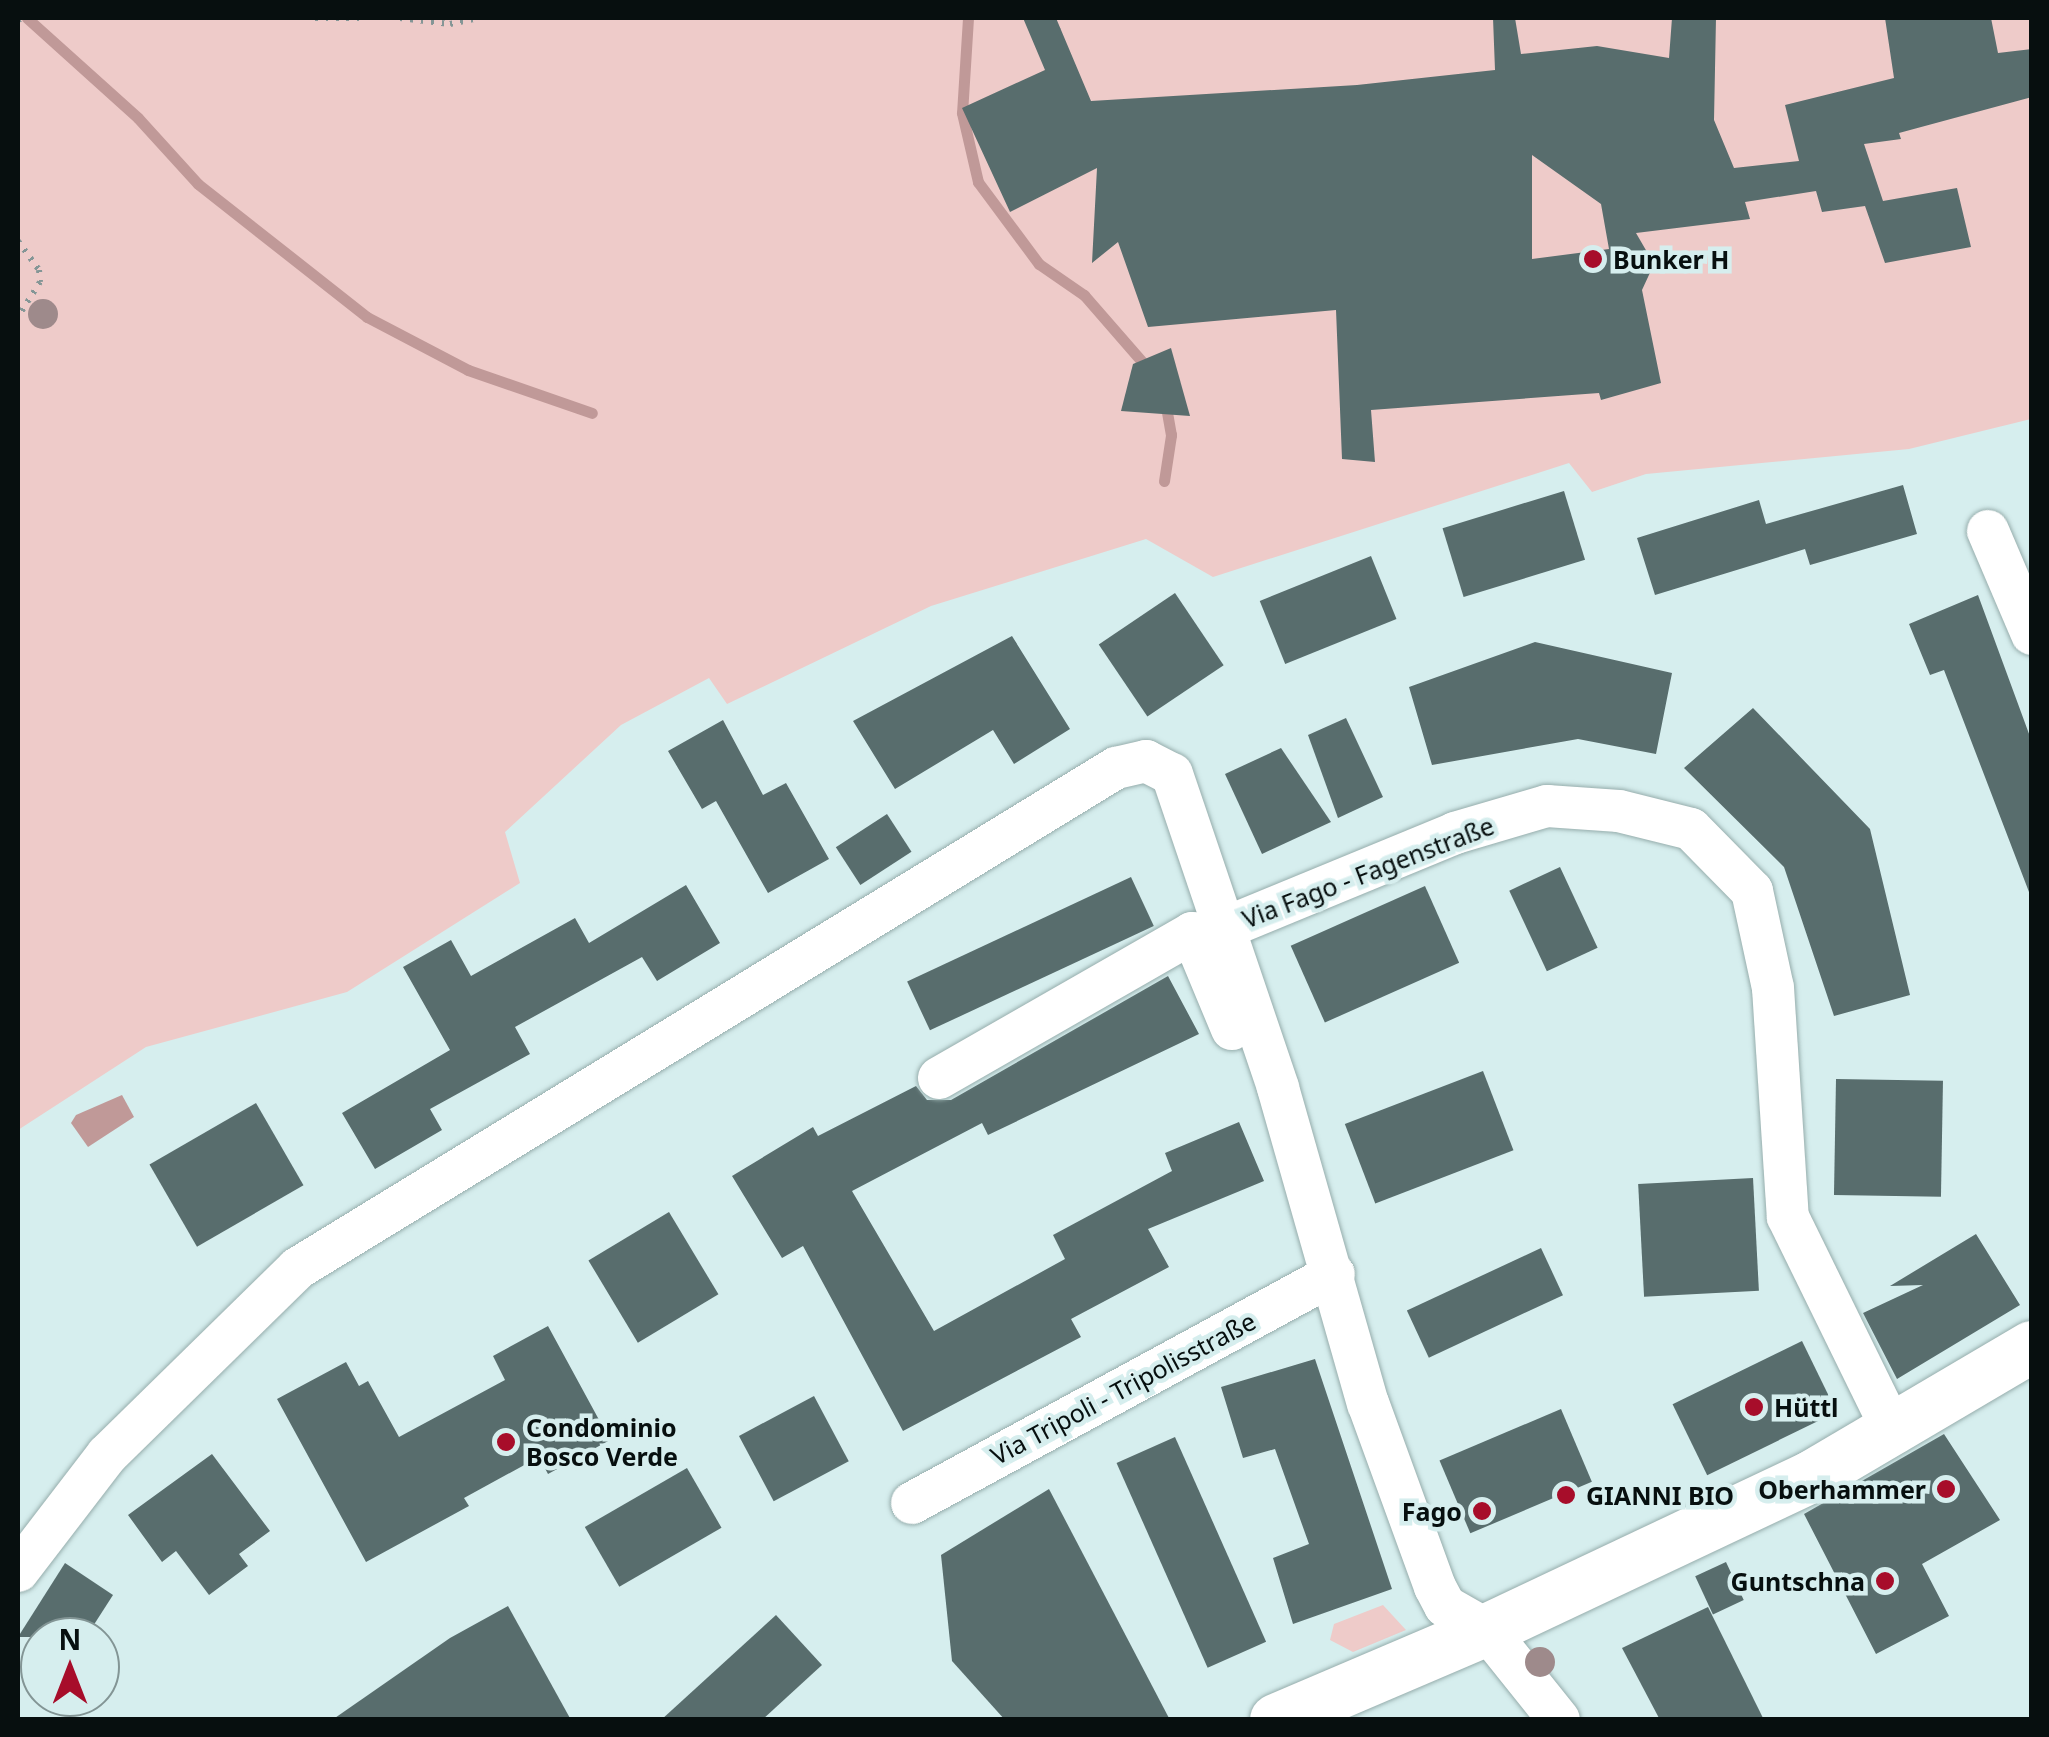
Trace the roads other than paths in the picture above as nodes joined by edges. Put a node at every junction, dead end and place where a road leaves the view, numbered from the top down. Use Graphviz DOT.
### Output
graph roads {
  1 [pos="1988,530"];
  2 [pos="2032,634"];
  3 [pos="1225,928"];
  4 [pos="939,1078"];
  5 [pos="1278,1088"];
  6 [pos="1334,1274"];
  7 [pos="2028,1355"];
  8 [pos="1894,1433"];
  9 [pos="912,1502"];
  10 [pos="18,1571"];
  11 [pos="1487,1630"];
  12 [pos="1276,1720"];
  13 [pos="1559,1720"];
  1 -- 2 [label="street"];
  3 -- 5 [label="street"];
  3 -- 8 [label="street, Via Fago - Fagenstraße"];
  3 -- 10 [label="street"];
  4 -- 5 [label="street"];
  5 -- 6 [label="street"];
  6 -- 9 [label="street, Via Tripoli - Tripolisstraße"];
  6 -- 11 [label="street"];
  7 -- 8 [label="street"];
  8 -- 11 [label="street"];
  11 -- 12 [label="street"];
  11 -- 13 [label="street"];
}
